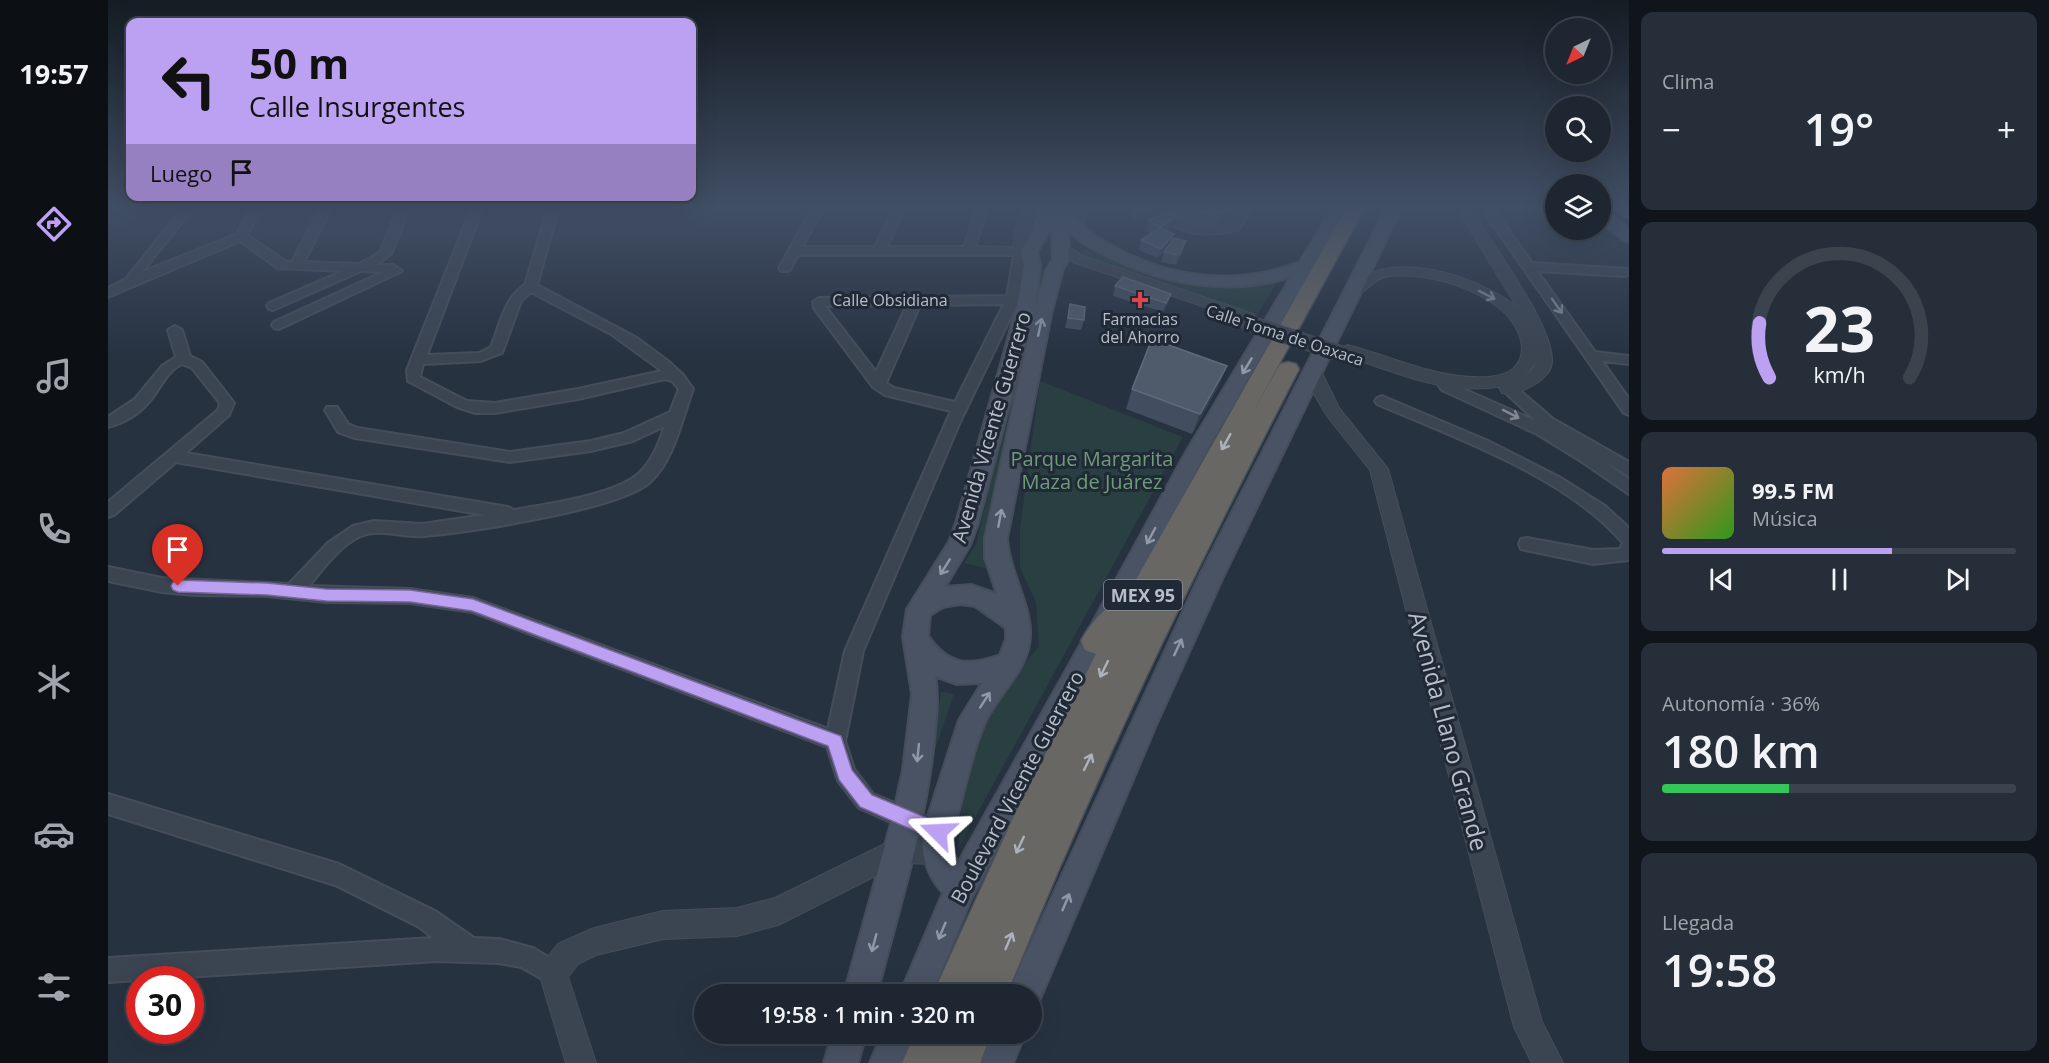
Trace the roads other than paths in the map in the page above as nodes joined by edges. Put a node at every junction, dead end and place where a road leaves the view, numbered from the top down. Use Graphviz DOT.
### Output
graph roads {
  1 [pos="150,257"];
  2 [pos="191,257"];
  3 [pos="270,257"];
  4 [pos="301,257"];
  5 [pos="381,257"];
  6 [pos="459,257"];
  7 [pos="538,257"];
  8 [pos="791,257"];
  9 [pos="1029,257"];
  10 [pos="1062,257"];
  11 [pos="1077,257"];
  12 [pos="1121,257"];
  13 [pos="1313,257"];
  14 [pos="1329,257"];
  15 [pos="1347,257"];
  16 [pos="1371,257"];
  17 [pos="1493,257"];
  18 [pos="1522,257"];
  19 [pos="1308,265"];
  20 [pos="296,266"];
  21 [pos="360,267"];
  22 [pos="1530,267"];
  23 [pos="785,268"];
  24 [pos="1055,269"];
  25 [pos="1624,272"];
  26 [pos="124,284"];
  27 [pos="531,286"];
  28 [pos="1355,291"];
  29 [pos="108,293"];
  30 [pos="916,299"];
  31 [pos="1020,299"];
  32 [pos="273,306"];
  33 [pos="1247,319"];
  34 [pos="279,325"];
  35 [pos="175,330"];
  36 [pos="1592,357"];
  37 [pos="184,359"];
  38 [pos="418,360"];
  39 [pos="1629,360"];
  40 [pos="1314,373"];
  41 [pos="679,378"];
  42 [pos="1444,383"];
  43 [pos="878,384"];
  44 [pos="1504,385"];
  45 [pos="1382,401"];
  46 [pos="1299,402"];
  47 [pos="960,408"];
  48 [pos="332,410"];
  49 [pos="1330,410"];
  50 [pos="1629,410"];
  51 [pos="675,416"];
  52 [pos="108,422"];
  53 [pos="171,456"];
  54 [pos="1629,471"];
  55 [pos="1629,488"];
  56 [pos="108,511"];
  57 [pos="518,515"];
  58 [pos="1629,539"];
  59 [pos="1527,544"];
  60 [pos="1629,547"];
  61 [pos="108,574"];
  62 [pos="1149,583"];
  63 [pos="293,592"];
  64 [pos="919,609"];
  65 [pos="1018,623"];
  66 [pos="915,638"];
  67 [pos="1096,641"];
  68 [pos="1010,662"];
  69 [pos="835,741"];
  70 [pos="108,804"];
  71 [pos="907,820"];
  72 [pos="937,841"];
  73 [pos="899,850"];
  74 [pos="960,889"];
  75 [pos="470,950"];
  76 [pos="108,970"];
  77 [pos="553,973"];
  78 [pos="863,984"];
  79 [pos="920,984"];
  80 [pos="956,984"];
  81 [pos="991,984"];
  82 [pos="1029,984"];
  83 [pos="846,1044"];
  84 [pos="896,1044"];
  85 [pos="932,1044"];
  86 [pos="967,1044"];
  87 [pos="1004,1044"];
  88 [pos="581,1063"];
  89 [pos="841,1063"];
  90 [pos="887,1063"];
  91 [pos="923,1063"];
  92 [pos="959,1063"];
  93 [pos="995,1063"];
  94 [pos="1548,1063"];
  1 -- 26 [label="street"];
  2 -- 26 [label="street"];
  3 -- 20 [label="street"];
  4 -- 20 [label="street"];
  5 -- 21 [label="street"];
  6 -- 38 [label="street"];
  7 -- 27 [label="street"];
  8 -- 23 [label="street"];
  9 -- 31 [label="main road, Avenida Vicente Guerrero"];
  10 -- 24 [label="main road"];
  11 -- 33 [label="street, Calle Toma de Oaxaca"];
  12 -- 19 [label="main road"];
  13 -- 19 [label="main road, Boulevard Vicente Guerrero"];
  14 -- 62 [label="highway, Boulevard Vicente Guerrero / MEX 95, one-way"];
  81 -- 15 [label="highway, MEX 95, one-way"];
  16 -- 28 [label="main road"];
  17 -- 44 [label="street, Calle Toma de Oaxaca"];
  18 -- 22 [label="street"];
  19 -- 67 [label="main road, Boulevard Vicente Guerrero, one-way"];
  20 -- 21 [label="street"];
  21 -- 32 [label="street"];
  21 -- 34 [label="street"];
  22 -- 25 [label="street"];
  22 -- 36 [label="street, one-way"];
  24 -- 33 [label="street, Calle Toma de Oaxaca"];
  65 -- 24 [label="main road, one-way"];
  26 -- 29 [label="street"];
  27 -- 38 [label="street"];
  27 -- 41 [label="street"];
  28 -- 40 [label="main road"];
  28 -- 44 [label="street, Calle Toma de Oaxaca, one-way"];
  30 -- 31 [label="street, Calle Obsidiana"];
  30 -- 43 [label="street"];
  30 -- 43 [label="street, Calle Obsidiana"];
  31 -- 47 [label="street"];
  31 -- 64 [label="main road, Avenida Vicente Guerrero, one-way"];
  33 -- 42 [label="street, Calle Toma de Oaxaca, bridge"];
  35 -- 37 [label="street"];
  36 -- 39 [label="street"];
  36 -- 50 [label="street"];
  37 -- 52 [label="street"];
  37 -- 53 [label="street"];
  38 -- 41 [label="street"];
  40 -- 46 [label="main road"];
  40 -- 49 [label="street, Avenida Llano Grande"];
  41 -- 51 [label="street"];
  42 -- 44 [label="street, Calle Toma de Oaxaca"];
  42 -- 55 [label="street, Calle Toma de Oaxaca, one-way"];
  43 -- 47 [label="street"];
  44 -- 54 [label="street"];
  45 -- 58 [label="street"];
  46 -- 49 [label="street"];
  82 -- 46 [label="main road, one-way"];
  47 -- 69 [label="street"];
  48 -- 51 [label="street"];
  49 -- 94 [label="street, Avenida Llano Grande"];
  51 -- 57 [label="street"];
  53 -- 56 [label="street"];
  53 -- 57 [label="street"];
  57 -- 63 [label="street"];
  59 -- 60 [label="street"];
  61 -- 63 [label="street"];
  62 -- 67 [label="highway"];
  62 -- 80 [label="highway, Boulevard Vicente Guerrero / MEX 95, one-way"];
  63 -- 69 [label="street"];
  64 -- 65 [label="main road"];
  64 -- 66 [label="main road, Avenida Vicente Guerrero"];
  65 -- 68 [label="main road"];
  66 -- 68 [label="main road"];
  66 -- 71 [label="main road, Avenida Vicente Guerrero, one-way"];
  67 -- 74 [label="main road, Boulevard Vicente Guerrero"];
  72 -- 68 [label="main road, one-way"];
  69 -- 71 [label="street"];
  70 -- 75 [label="street"];
  71 -- 72 [label="street"];
  71 -- 73 [label="main road, Avenida Vicente Guerrero"];
  72 -- 73 [label="street"];
  72 -- 74 [label="main road"];
  73 -- 77 [label="street"];
  73 -- 78 [label="main road, Avenida Vicente Guerrero, one-way"];
  74 -- 79 [label="main road, Boulevard Vicente Guerrero, one-way"];
  75 -- 76 [label="street"];
  75 -- 77 [label="street"];
  77 -- 88 [label="street"];
  83 -- 89 [label="main road"];
  84 -- 90 [label="main road"];
  85 -- 91 [label="highway"];
  86 -- 92 [label="highway"];
  87 -- 93 [label="main road"];
}
